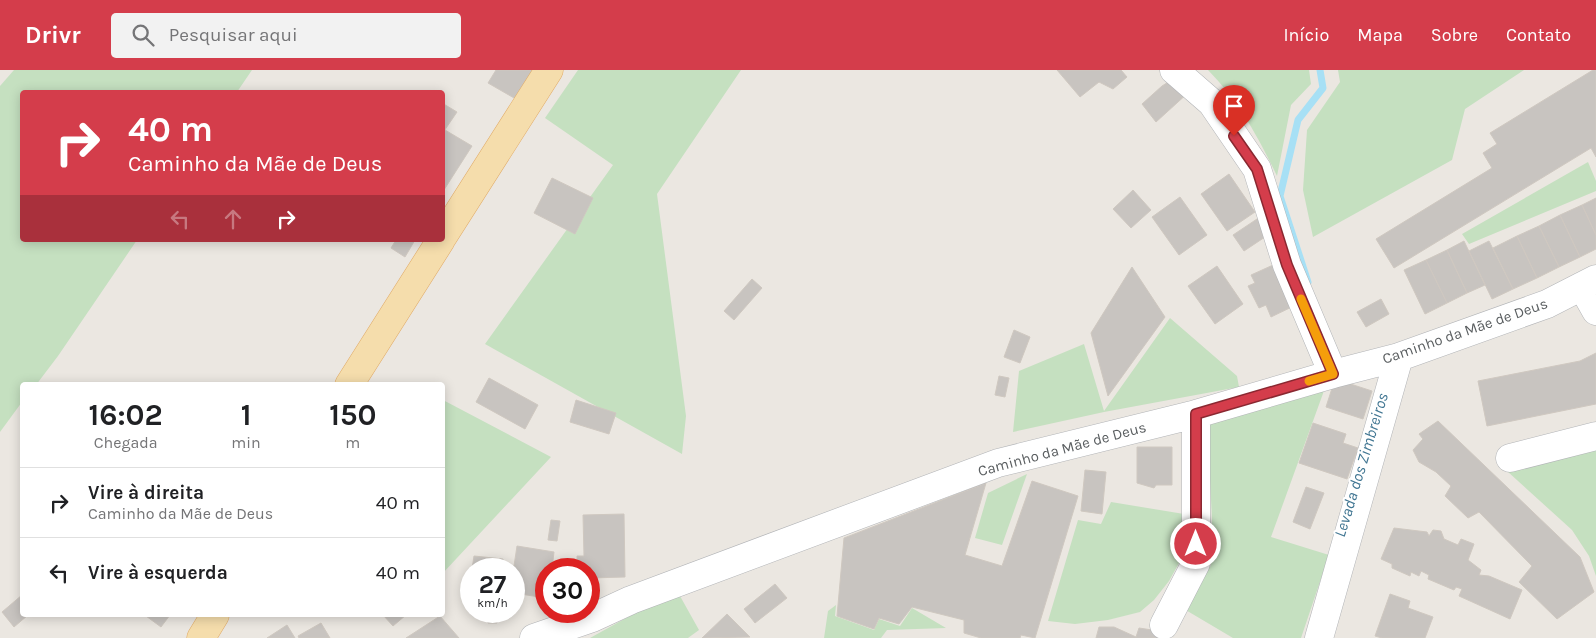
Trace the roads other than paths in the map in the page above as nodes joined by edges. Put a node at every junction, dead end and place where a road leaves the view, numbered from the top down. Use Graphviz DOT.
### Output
graph roads {
  1 [pos="549,70"];
  2 [pos="1174,70"];
  3 [pos="445,234"];
  4 [pos="440,242"];
  5 [pos="1589,283"];
  6 [pos="1596,311"];
  7 [pos="1399,357"];
  8 [pos="1333,374"];
  9 [pos="351,382"];
  10 [pos="1196,414"];
  11 [pos="1596,436"];
  12 [pos="1510,458"];
  13 [pos="214,617"];
  14 [pos="1164,625"];
  15 [pos="202,638"];
  16 [pos="534,638"];
  17 [pos="1318,638"];
  1 -- 3 [label="main road"];
  2 -- 8 [label="street"];
  4 -- 9 [label="main road"];
  5 -- 6 [label="street"];
  5 -- 7 [label="street, Caminho da Mãe de Deus"];
  7 -- 8 [label="street, Caminho da Mãe de Deus"];
  7 -- 17 [label="street"];
  8 -- 10 [label="street, Caminho da Mãe de Deus"];
  10 -- 14 [label="street"];
  10 -- 16 [label="street, Caminho da Mãe de Deus"];
  11 -- 12 [label="street"];
  13 -- 15 [label="main road"];
}
